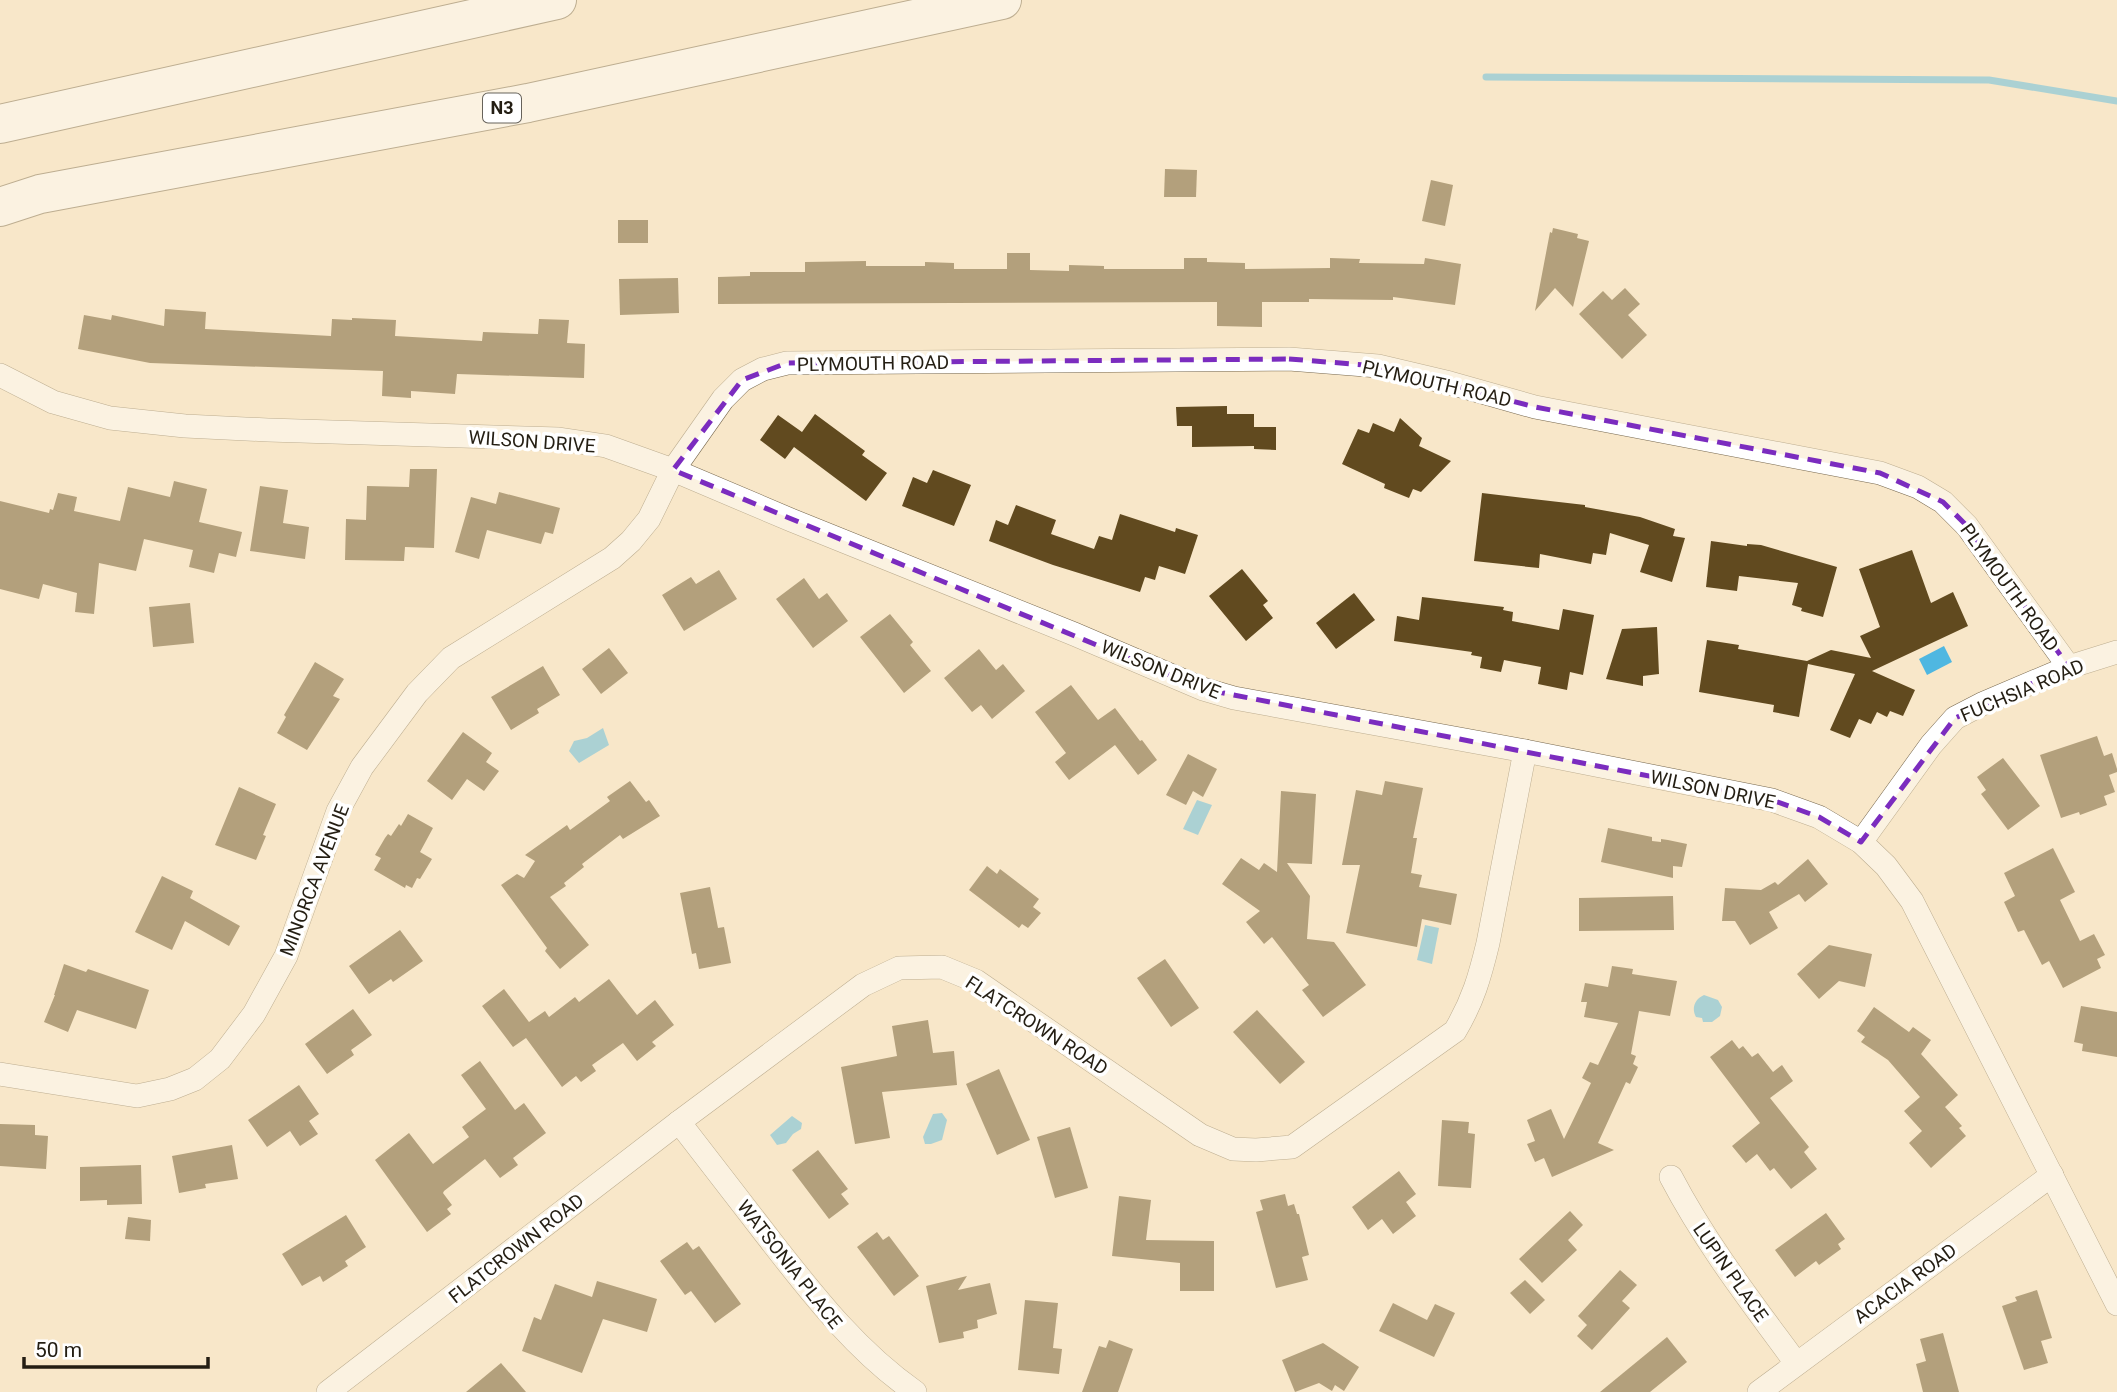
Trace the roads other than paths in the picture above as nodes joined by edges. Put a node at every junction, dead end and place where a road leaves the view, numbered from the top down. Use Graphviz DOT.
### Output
graph roads {
  1 [pos="557,0"];
  2 [pos="1002,0"];
  3 [pos="0,124"];
  4 [pos="0,206"];
  5 [pos="0,375"];
  6 [pos="673,470"];
  7 [pos="2117,652"];
  8 [pos="2069,667"];
  9 [pos="1525,751"];
  10 [pos="1861,842"];
  11 [pos="0,1074"];
  12 [pos="679,1122"];
  13 [pos="2052,1175"];
  14 [pos="1671,1177"];
  15 [pos="2117,1304"];
  16 [pos="1796,1363"];
  17 [pos="328,1392"];
  18 [pos="915,1392"];
  19 [pos="1759,1392"];
  1 -- 3 [label="highway"];
  2 -- 4 [label="highway, N3"];
  5 -- 6 [label="street, WILSON DRIVE"];
  6 -- 8 [label="street, PLYMOUTH ROAD"];
  6 -- 9 [label="street, WILSON DRIVE"];
  6 -- 11 [label="street, MINORCA AVENUE"];
  7 -- 8 [label="street, FUCHSIA ROAD"];
  8 -- 10 [label="street, FUCHSIA ROAD"];
  9 -- 10 [label="street, WILSON DRIVE"];
  9 -- 12 [label="street, FLATCROWN ROAD"];
  10 -- 13 [label="street, WILSON DRIVE"];
  12 -- 17 [label="street, FLATCROWN ROAD"];
  12 -- 18 [label="street, WATSONIA PLACE"];
  13 -- 15 [label="street, WILSON DRIVE"];
  13 -- 16 [label="street, ACACIA ROAD"];
  14 -- 16 [label="street, LUPIN PLACE"];
  16 -- 19 [label="street, ACACIA ROAD"];
}
